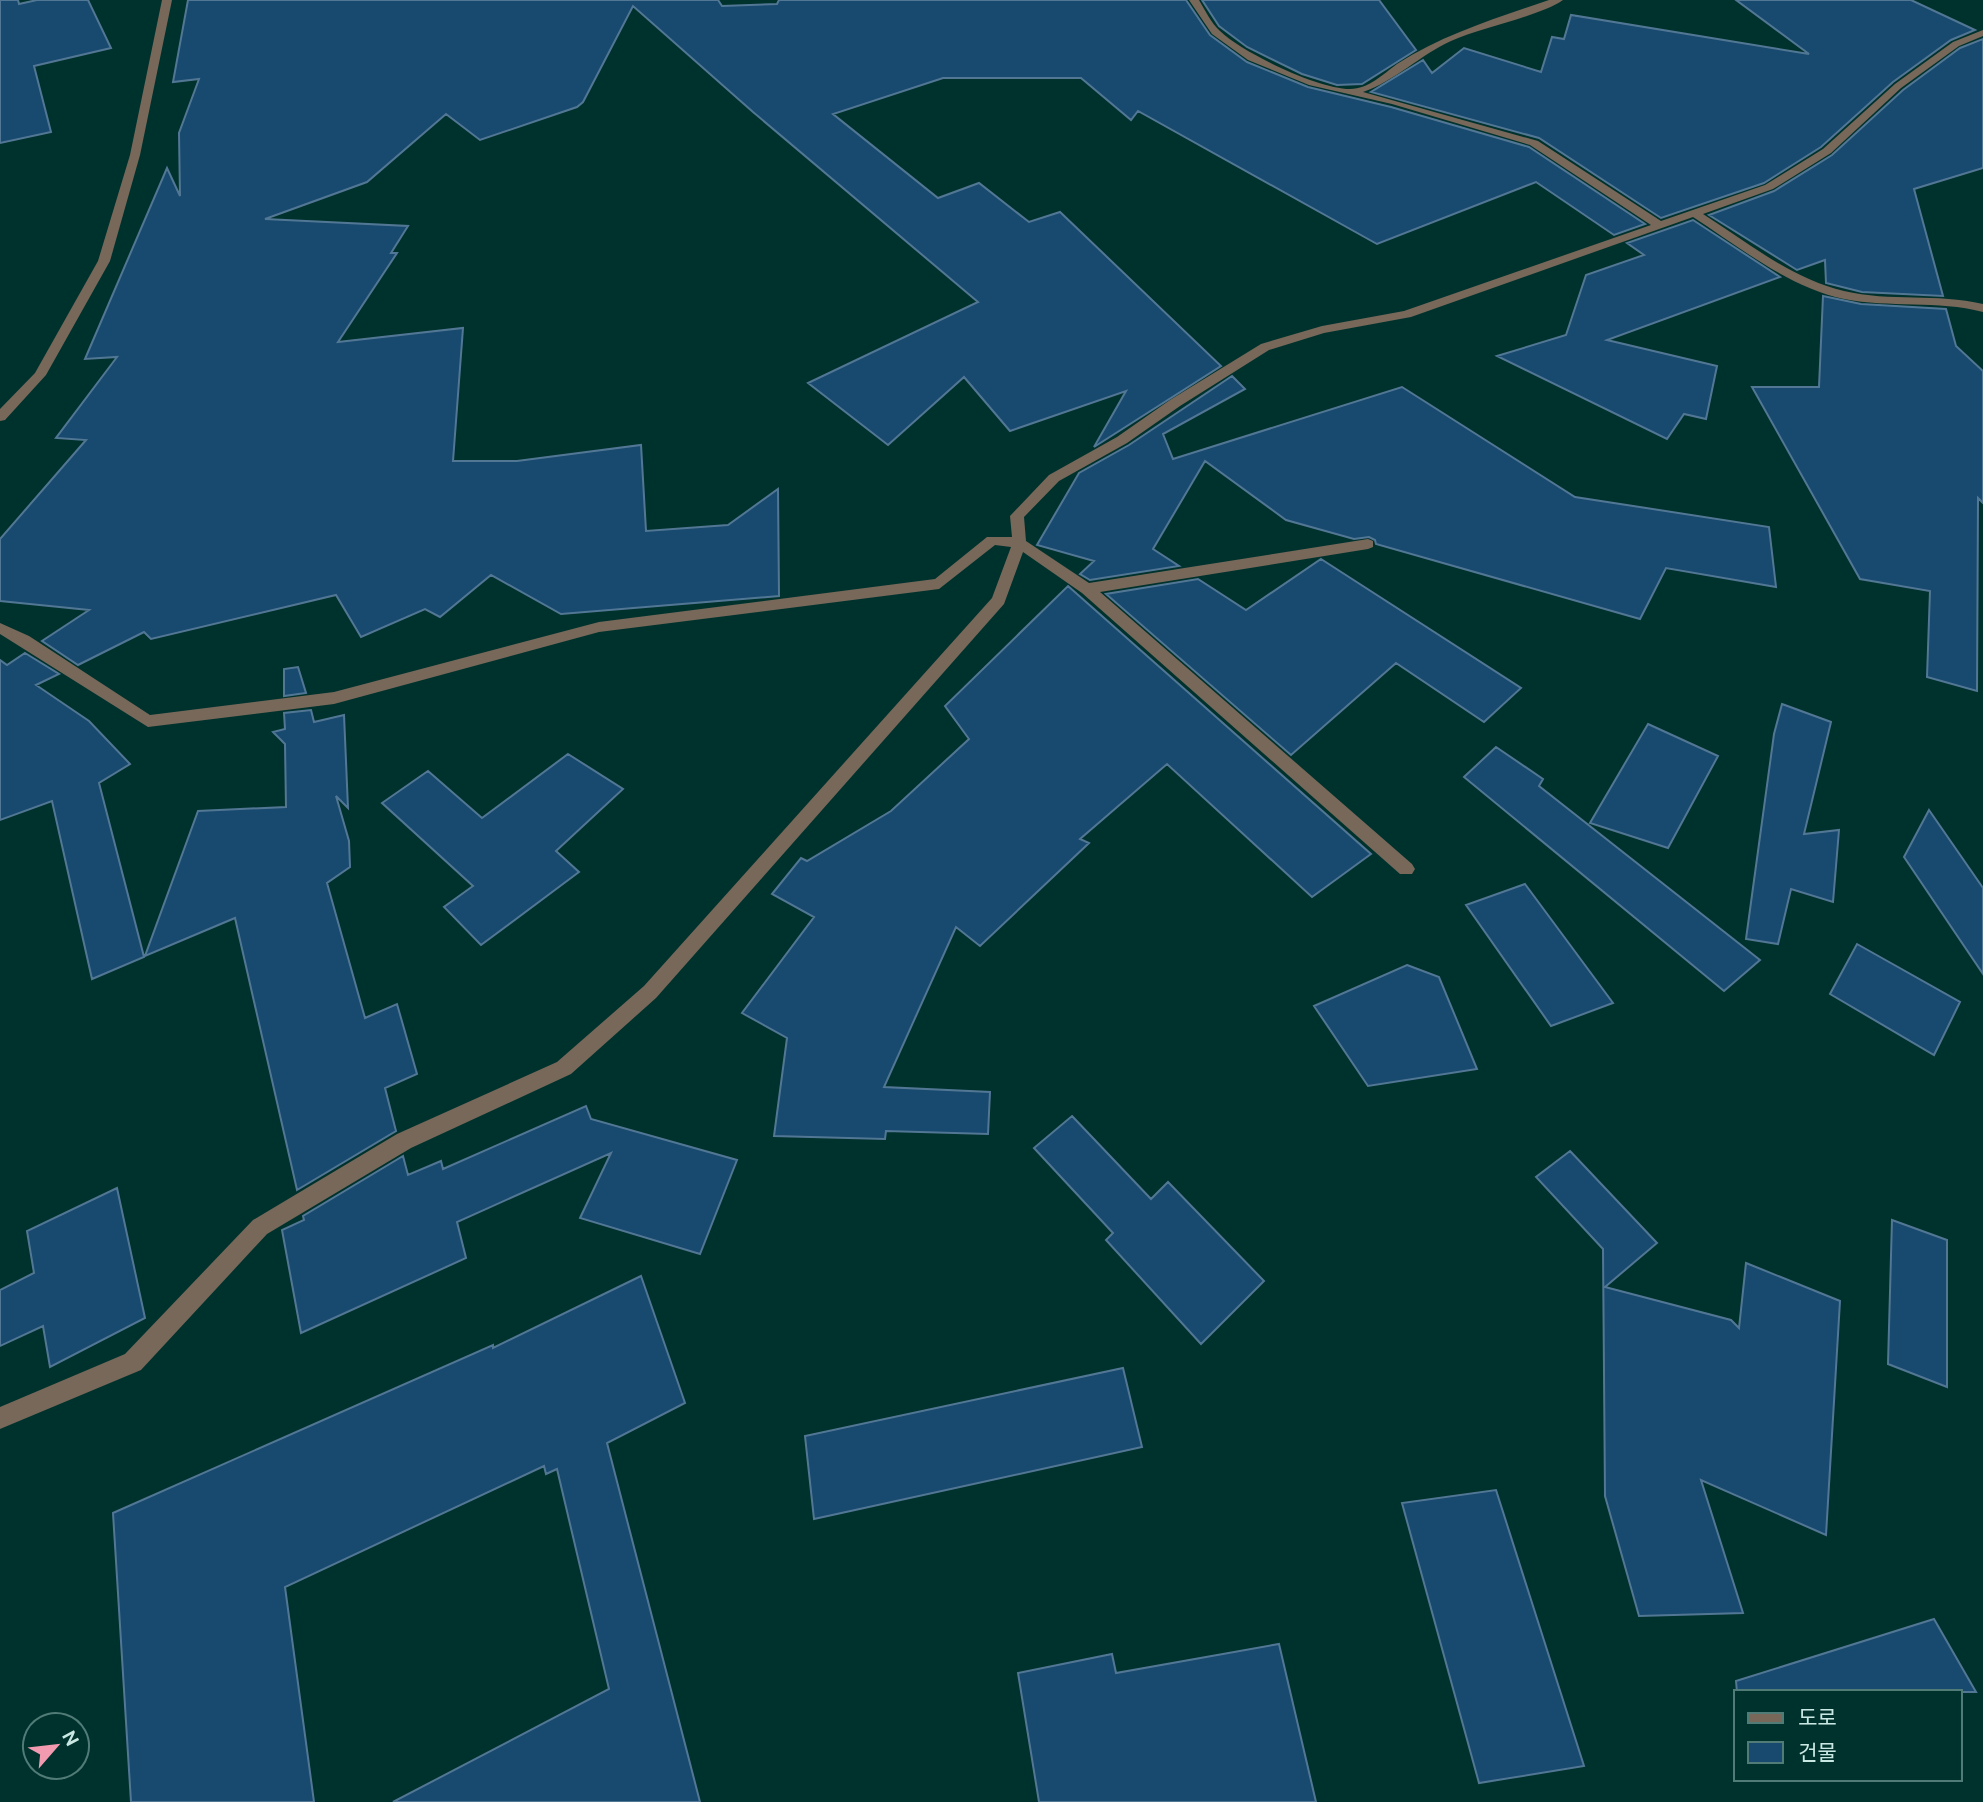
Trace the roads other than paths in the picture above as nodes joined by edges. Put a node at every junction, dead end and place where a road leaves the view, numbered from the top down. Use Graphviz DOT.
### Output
graph roads {
  1 [pos="167,0"];
  2 [pos="1194,0"];
  3 [pos="1558,0"];
  4 [pos="1983,33"];
  5 [pos="1352,92"];
  6 [pos="1694,213"];
  7 [pos="1658,224"];
  8 [pos="1983,308"];
  9 [pos="0,417"];
  10 [pos="1019,543"];
  11 [pos="1368,544"];
  12 [pos="1087,589"];
  13 [pos="0,628"];
  14 [pos="1406,869"];
  15 [pos="0,1418"];
  1 -- 9 [label="street"];
  2 -- 5 [label="street"];
  3 -- 5 [label="street"];
  4 -- 6 [label="street"];
  5 -- 7 [label="street"];
  6 -- 7 [label="street"];
  6 -- 8 [label="street"];
  7 -- 10 [label="street"];
  10 -- 12 [label="street"];
  10 -- 13 [label="street"];
  10 -- 15 [label="street"];
  11 -- 12 [label="street"];
  12 -- 14 [label="street"];
}
